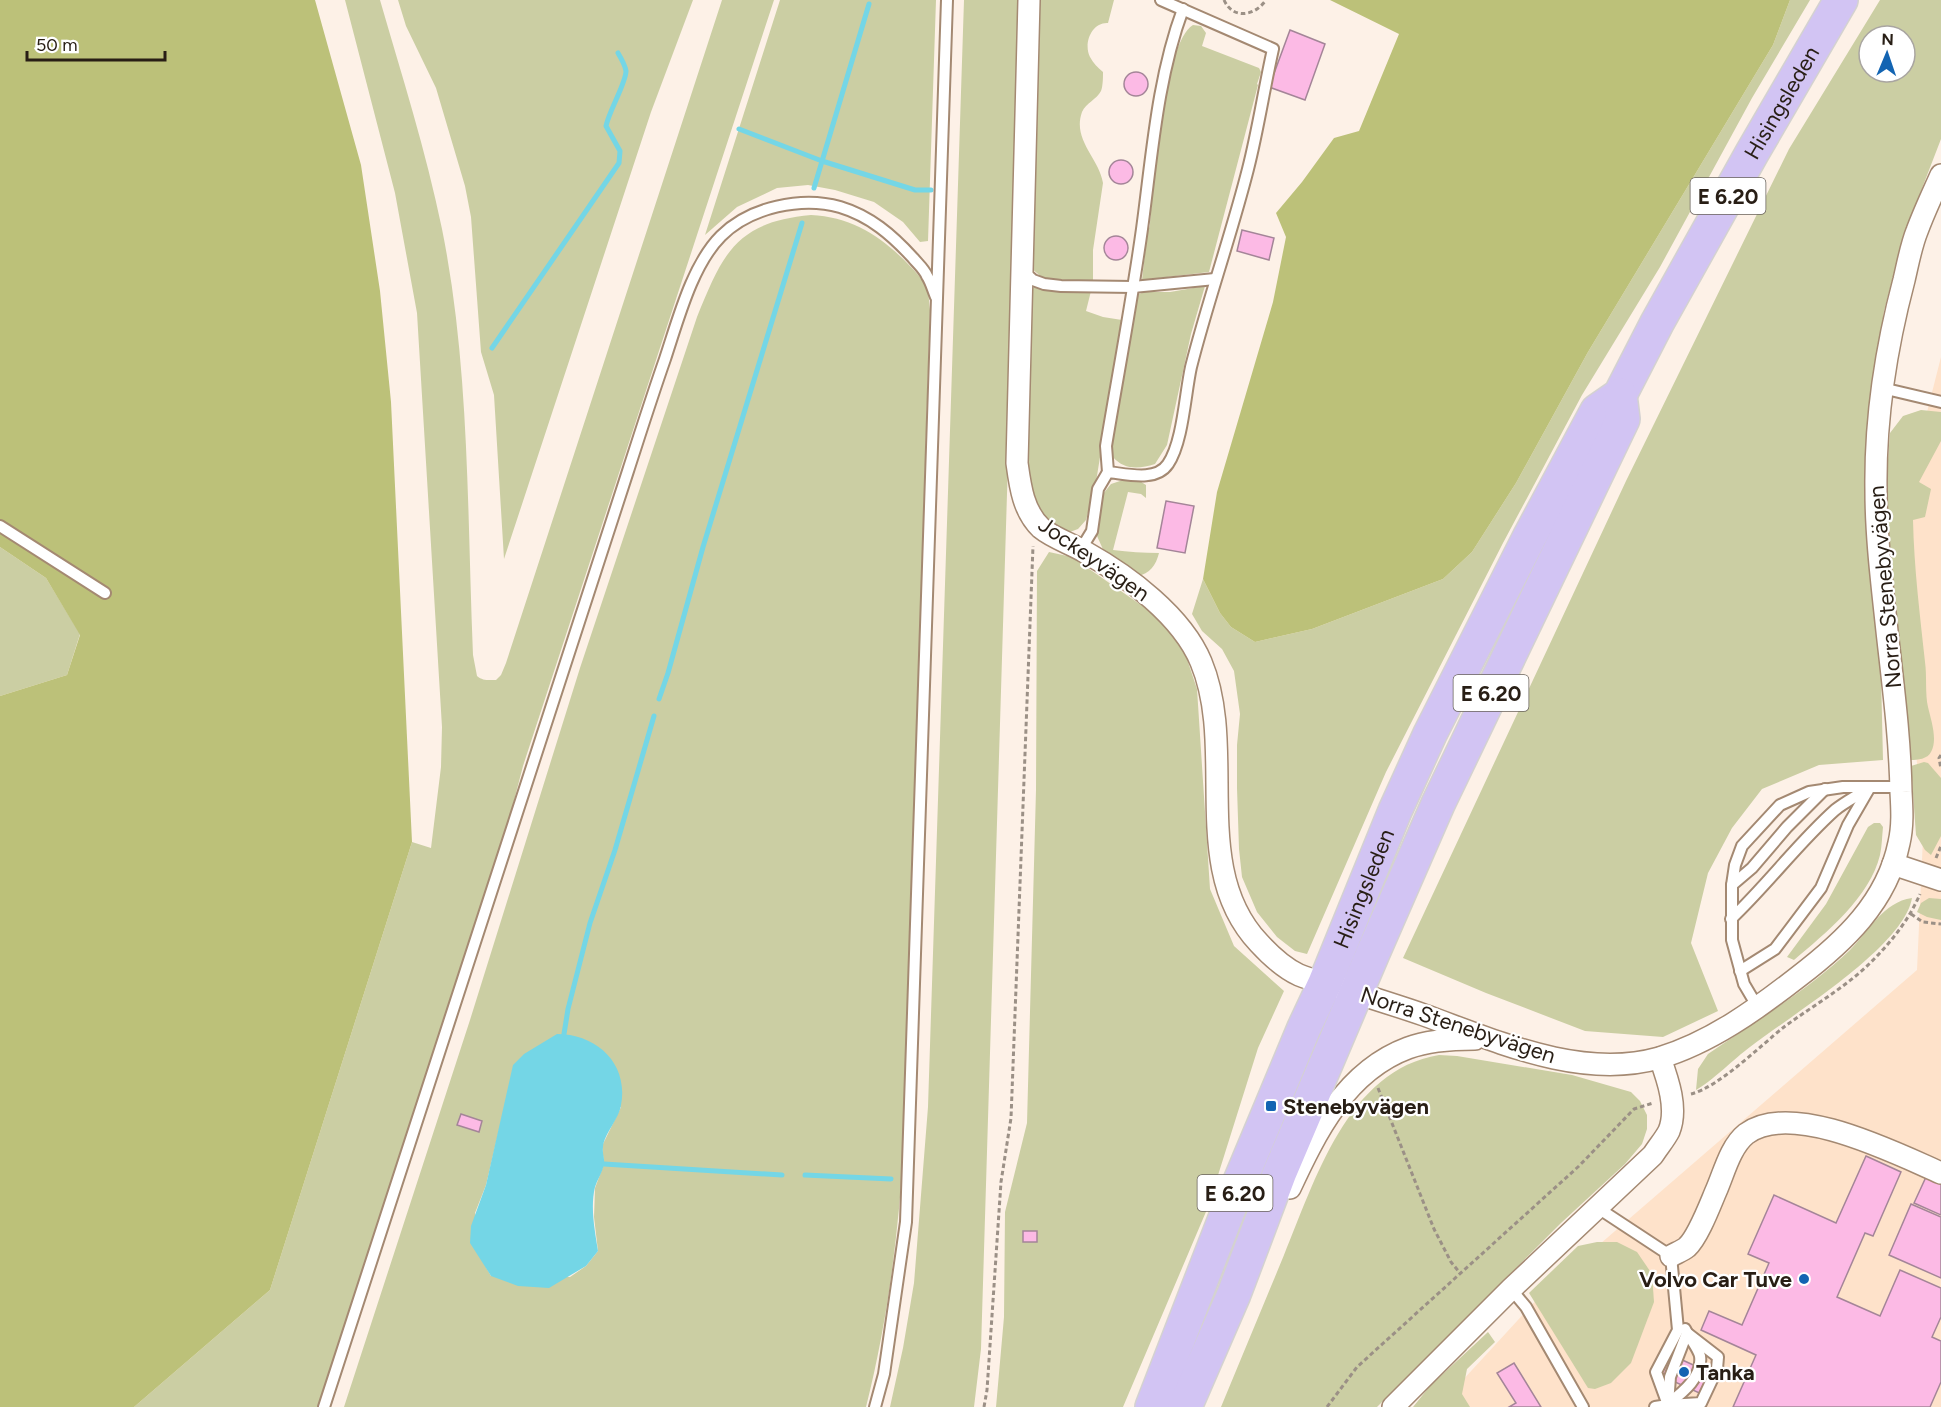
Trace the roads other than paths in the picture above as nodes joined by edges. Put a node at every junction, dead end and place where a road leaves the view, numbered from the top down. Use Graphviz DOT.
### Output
graph roads {
  1 [pos="947,0"];
  2 [pos="1029,0"];
  3 [pos="1161,0"];
  4 [pos="1841,0"];
  5 [pos="1183,9"];
  6 [pos="1941,175"];
  7 [pos="1023,270"];
  8 [pos="1215,279"];
  9 [pos="1132,287"];
  10 [pos="936,297"];
  11 [pos="1882,388"];
  12 [pos="1620,395"];
  13 [pos="1941,402"];
  14 [pos="1108,472"];
  15 [pos="0,526"];
  16 [pos="1081,549"];
  17 [pos="105,593"];
  18 [pos="1870,787"];
  19 [pos="1901,787"];
  20 [pos="1825,789"];
  21 [pos="1893,864"];
  22 [pos="1934,878"];
  23 [pos="1732,885"];
  24 [pos="1731,919"];
  25 [pos="1740,971"];
  26 [pos="1325,983"];
  27 [pos="1356,993"];
  28 [pos="1757,1006"];
  29 [pos="1488,1038"];
  30 [pos="1660,1058"];
  31 [pos="1941,1173"];
  32 [pos="1598,1208"];
  33 [pos="1253,1245"];
  34 [pos="1671,1256"];
  35 [pos="1511,1289"];
  36 [pos="1677,1317"];
  37 [pos="1688,1333"];
  38 [pos="1668,1405"];
  39 [pos="324,1407"];
  40 [pos="875,1407"];
  41 [pos="1152,1407"];
  42 [pos="1185,1407"];
  43 [pos="1393,1407"];
  44 [pos="1583,1407"];
  45 [pos="1655,1407"];
  1 -- 10 [label="lane"];
  2 -- 7 [label="street, Jockeyvägen"];
  3 -- 5 [label="lane"];
  4 -- 12 [label="highway, Hisingsleden / E 6.20"];
  5 -- 8 [label="lane"];
  5 -- 9 [label="lane"];
  6 -- 11 [label="street, Norra Stenebyvägen"];
  7 -- 9 [label="lane"];
  7 -- 16 [label="street, Jockeyvägen"];
  8 -- 9 [label="lane"];
  8 -- 14 [label="lane"];
  9 -- 14 [label="lane"];
  10 -- 39 [label="lane"];
  10 -- 40 [label="lane"];
  11 -- 13 [label="lane"];
  11 -- 19 [label="street, Norra Stenebyvägen"];
  12 -- 26 [label="highway, Hisingsleden / E 6.20"];
  12 -- 27 [label="highway, Hisingsleden / E 6.20"];
  14 -- 16 [label="lane"];
  15 -- 17 [label="lane"];
  16 -- 26 [label="street, Jockeyvägen"];
  18 -- 19 [label="lane"];
  18 -- 20 [label="lane"];
  18 -- 24 [label="lane"];
  18 -- 25 [label="lane"];
  19 -- 21 [label="street, Norra Stenebyvägen"];
  20 -- 23 [label="lane"];
  20 -- 23 [label="lane"];
  21 -- 22 [label="street"];
  21 -- 28 [label="street, Norra Stenebyvägen"];
  23 -- 24 [label="lane"];
  24 -- 25 [label="lane"];
  25 -- 28 [label="lane"];
  26 -- 27 [label="street, Norra Stenebyvägen"];
  26 -- 41 [label="highway, Hisingsleden / E 6.20"];
  27 -- 29 [label="street, Norra Stenebyvägen"];
  27 -- 33 [label="highway, Hisingsleden / E 6.20"];
  28 -- 30 [label="street, Norra Stenebyvägen"];
  29 -- 30 [label="street, Norra Stenebyvägen"];
  29 -- 33 [label="street"];
  30 -- 32 [label="street"];
  31 -- 34 [label="street"];
  32 -- 34 [label="lane"];
  32 -- 35 [label="street"];
  33 -- 42 [label="highway, Hisingsleden / E 6.20"];
  34 -- 36 [label="lane"];
  35 -- 43 [label="street"];
  35 -- 44 [label="lane"];
  36 -- 37 [label="lane"];
  36 -- 38 [label="lane"];
  37 -- 38 [label="lane"];
  37 -- 38 [label="lane"];
  37 -- 38 [label="lane"];
  38 -- 45 [label="lane"];
}
